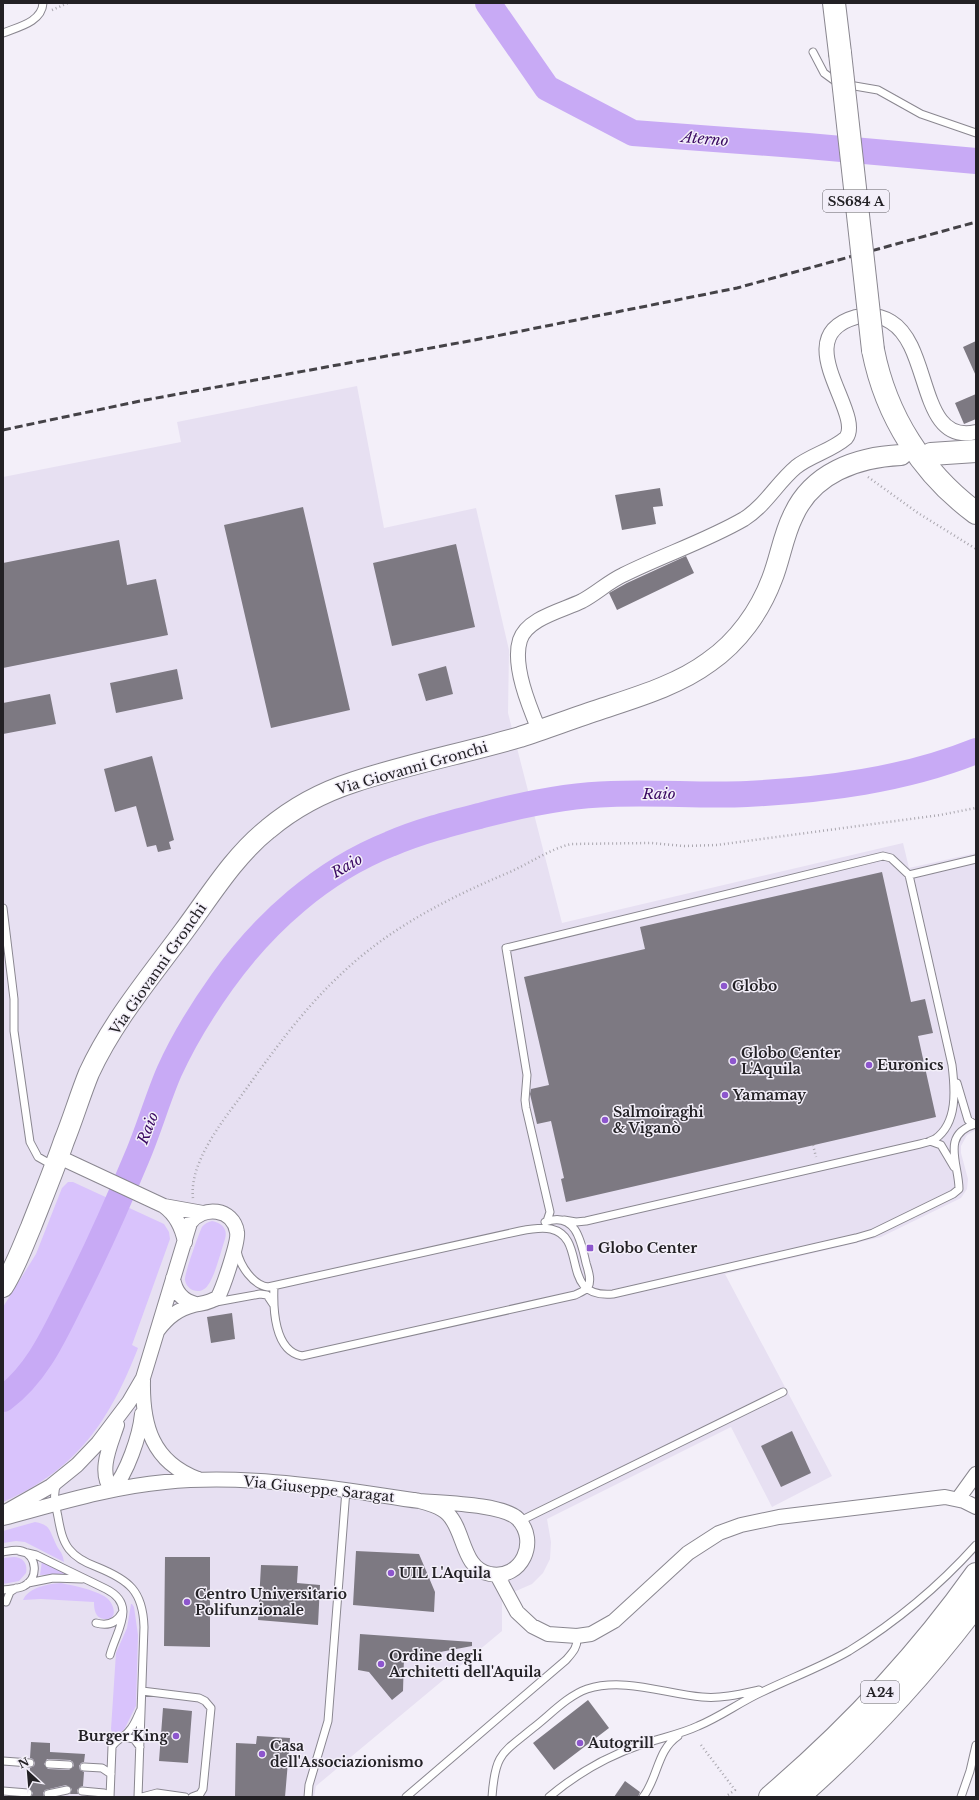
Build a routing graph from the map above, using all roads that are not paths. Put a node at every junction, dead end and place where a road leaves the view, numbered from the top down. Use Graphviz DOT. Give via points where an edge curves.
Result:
graph roads {
  1 [pos="43,3"];
  2 [pos="834,3"];
  3 [pos="3,33"];
  4 [pos="813,52"];
  5 [pos="976,133"];
  6 [pos="976,432"];
  7 [pos="976,451"];
  8 [pos="931,454"];
  9 [pos="901,455"];
  10 [pos="976,513"];
  11 [pos="539,730"];
  12 [pos="976,859"];
  13 [pos="909,875"];
  14 [pos="3,908"];
  15 [pos="952,1065"];
  16 [pos="975,1124"];
  17 [pos="930,1141"];
  18 [pos="57,1162"];
  19 [pos="957,1174"];
  20 [pos="164,1206"];
  21 [pos="199,1213"];
  22 [pos="564,1220"];
  23 [pos="547,1221"];
  24 [pos="520,1231"];
  25 [pos="238,1237"];
  26 [pos="185,1242"];
  27 [pos="173,1278"];
  28 [pos="274,1286"];
  29 [pos="3,1287"];
  30 [pos="586,1289"];
  31 [pos="257,1294"];
  32 [pos="596,1294"];
  33 [pos="575,1295"];
  34 [pos="202,1304"];
  35 [pos="273,1304"];
  36 [pos="158,1330"];
  37 [pos="143,1378"];
  38 [pos="782,1392"];
  39 [pos="129,1402"];
  40 [pos="143,1406"];
  41 [pos="976,1474"];
  42 [pos="59,1480"];
  43 [pos="199,1480"];
  44 [pos="112,1490"];
  45 [pos="346,1490"];
  46 [pos="958,1499"];
  47 [pos="415,1500"];
  48 [pos="55,1504"];
  49 [pos="976,1507"];
  50 [pos="3,1513"];
  51 [pos="3,1518"];
  52 [pos="520,1520"];
  53 [pos="976,1545"];
  54 [pos="19,1550"];
  55 [pos="3,1552"];
  56 [pos="976,1574"];
  57 [pos="497,1575"];
  58 [pos="90,1581"];
  59 [pos="28,1583"];
  60 [pos="18,1588"];
  61 [pos="3,1590"];
  62 [pos="6,1602"];
  63 [pos="976,1605"];
  64 [pos="123,1611"];
  65 [pos="96,1624"];
  66 [pos="577,1636"];
  67 [pos="110,1655"];
  68 [pos="775,1686"];
  69 [pos="142,1691"];
  70 [pos="142,1707"];
  71 [pos="689,1730"];
  72 [pos="123,1737"];
  73 [pos="976,1745"];
  74 [pos="141,1749"];
  75 [pos="3,1761"];
  76 [pos="30,1763"];
  77 [pos="49,1764"];
  78 [pos="69,1766"];
  79 [pos="84,1766"];
  80 [pos="111,1774"];
  81 [pos="67,1790"];
  82 [pos="3,1791"];
  83 [pos="82,1791"];
  84 [pos="28,1793"];
  85 [pos="48,1794"];
  86 [pos="110,1797"];
  87 [pos="138,1797"];
  88 [pos="142,1797"];
  89 [pos="185,1797"];
  90 [pos="192,1797"];
  91 [pos="308,1797"];
  92 [pos="406,1797"];
  93 [pos="492,1797"];
  94 [pos="549,1797"];
  95 [pos="643,1797"];
  96 [pos="770,1797"];
  97 [pos="798,1797"];
  98 [pos="960,1797"];
  1 -- 3 [label="lane" via="42,12 34,19"];
  2 -- 10 [label="highway, SS684 A, bridge" via="873,350 886,397 910,444 936,478"];
  4 -- 5 [label="lane" via="824,73 835,81 878,90 921,114"];
  6 -- 11 [label="street" via="956,432 941,421 931,403 910,342 894,323 882,316 866,315 840,325 831,335 827,354 832,378 849,422 846,438 797,466 776,486 759,508 744,519 623,574 581,601 528,627 520,639 519,658 526,694"];
  7 -- 8 [label="highway"];
  9 -- 11 [label="main road, Via Giovanni Gronchi" via="876,457 849,464 818,482 801,501 789,524 775,572 762,601 738,636 717,656 694,672 667,685"];
  11 -- 18 [label="main road, Via Giovanni Gronchi" via="353,782 298,808 268,828 220,882 115,1027 89,1074"];
  12 -- 13 [label="lane"];
  13 -- 15 [label="lane"];
  13 -- 23 [label="lane" via="891,858 884,856 506,948 527,1075 525,1103 550,1212"];
  14 -- 18 [label="lane" via="14,999 14,1031 30,1142 38,1157"];
  15 -- 16 [label="lane" via="968,1120"];
  15 -- 17 [label="lane" via="954,1083 951,1114 940,1133"];
  16 -- 19 [label="lane" via="963,1130 956,1138 954,1150"];
  17 -- 19 [label="lane" via="941,1145"];
  17 -- 22 [label="lane" via="586,1221"];
  18 -- 20 [label="street" via="85,1170"];
  18 -- 29 [label="main road, Via Giovanni Gronchi" via="14,1269"];
  19 -- 32 [label="lane" via="959,1189 953,1194 873,1233 613,1294"];
  20 -- 21 [label="street"];
  20 -- 26 [label="street" via="176,1219"];
  21 -- 25 [label="street" via="216,1211 226,1215 236,1227"];
  21 -- 26 [label="street, Via Giuseppe Saragat" via="190,1223"];
  22 -- 23 [label="lane"];
  22 -- 30 [label="lane" via="575,1229 582,1246 590,1280"];
  23 -- 24 [label="lane"];
  24 -- 28 [label="lane"];
  24 -- 30 [label="lane" via="551,1229 565,1237 579,1280"];
  25 -- 28 [label="lane" via="238,1257 246,1271 262,1285"];
  25 -- 34 [label="street, Via Giuseppe Saragat" via="221,1292 218,1297"];
  26 -- 27 [label="street, Via Giuseppe Saragat"];
  27 -- 34 [label="street" via="178,1293 185,1300"];
  27 -- 36 [label="street, Via Giuseppe Saragat"];
  28 -- 31 [label="lane"];
  28 -- 35 [label="lane"];
  30 -- 32 [label="lane"];
  30 -- 33 [label="lane"];
  31 -- 34 [label="lane"];
  31 -- 35 [label="lane" via="267,1295"];
  32 -- 33 [label="lane"];
  33 -- 35 [label="lane" via="302,1356 290,1352 283,1344"];
  34 -- 36 [label="street, Via Giuseppe Saragat" via="176,1312"];
  36 -- 37 [label="street, Via Giuseppe Saragat"];
  37 -- 39 [label="street, Via Giuseppe Saragat"];
  37 -- 40 [label="street, Via Giuseppe Saragat"];
  38 -- 52 [label="lane"];
  39 -- 42 [label="street, Via Giuseppe Saragat" via="88,1455"];
  39 -- 44 [label="street, Via Giuseppe Saragat" via="117,1425 106,1462 105,1479"];
  40 -- 43 [label="street, Via Giuseppe Saragat" via="148,1430 160,1453 180,1470"];
  40 -- 44 [label="street, Via Giuseppe Saragat" via="136,1441 122,1475"];
  41 -- 46 [label="street"];
  42 -- 48 [label="lane" via="55,1491"];
  42 -- 50 [label="street, Via Giuseppe Saragat"];
  43 -- 44 [label="street, Via Giuseppe Saragat"];
  43 -- 45 [label="street, Via Giuseppe Saragat" via="264,1481"];
  44 -- 48 [label="street, Via Giuseppe Saragat"];
  45 -- 47 [label="street, Via Giuseppe Saragat"];
  45 -- 91 [label="lane" via="328,1721 309,1785"];
  46 -- 49 [label="street"];
  46 -- 66 [label="street" via="924,1499 779,1517 741,1525 719,1533 688,1553 614,1621 596,1632"];
  47 -- 52 [label="street, Via Giuseppe Saragat" via="500,1509"];
  47 -- 57 [label="street, Via Giuseppe Saragat" via="448,1514 472,1562 482,1572"];
  48 -- 51 [label="street, Via Giuseppe Saragat"];
  48 -- 69 [label="lane" via="62,1535 69,1549 81,1560 122,1578 133,1588 140,1600 144,1627"];
  52 -- 57 [label="street" via="528,1540 525,1559 510,1571"];
  53 -- 68 [label="lane" via="944,1578 884,1627 834,1659"];
  54 -- 55 [label="lane"];
  54 -- 58 [label="lane" via="36,1555"];
  54 -- 59 [label="lane" via="29,1556 34,1564 33,1576"];
  56 -- 96 [label="highway, A24" via="935,1627 867,1706"];
  57 -- 66 [label="street" via="518,1612 532,1626 548,1634"];
  58 -- 59 [label="lane" via="58,1578"];
  58 -- 64 [label="lane" via="117,1596"];
  59 -- 60 [label="lane"];
  60 -- 61 [label="lane"];
  60 -- 62 [label="lane" via="10,1592"];
  63 -- 97 [label="highway, A24" via="925,1670 890,1709"];
  64 -- 65 [label="lane" via="113,1622 106,1625"];
  64 -- 67 [label="lane" via="121,1625"];
  66 -- 92 [label="lane" via="575,1650 566,1660"];
  68 -- 71 [label="lane"];
  68 -- 93 [label="lane" via="743,1694 708,1698 623,1686 587,1689 569,1699 504,1752 495,1767"];
  69 -- 70 [label="lane"];
  69 -- 90 [label="lane" via="199,1698 211,1708 203,1789 200,1794"];
  70 -- 72 [label="lane" via="133,1725"];
  70 -- 74 [label="lane"];
  71 -- 94 [label="lane" via="641,1745 605,1760"];
  71 -- 95 [label="lane" via="666,1746"];
  72 -- 74 [label="lane" via="134,1739"];
  72 -- 80 [label="lane" via="112,1747"];
  73 -- 98 [label="lane"];
  74 -- 87 [label="lane"];
  75 -- 76 [label="lane"];
  77 -- 78 [label="lane"];
  79 -- 80 [label="lane" via="102,1768"];
  80 -- 86 [label="lane"];
  81 -- 85 [label="lane"];
  82 -- 84 [label="lane"];
  83 -- 86 [label="lane" via="104,1793"];
  88 -- 89 [label="lane" via="157,1793"];
}
